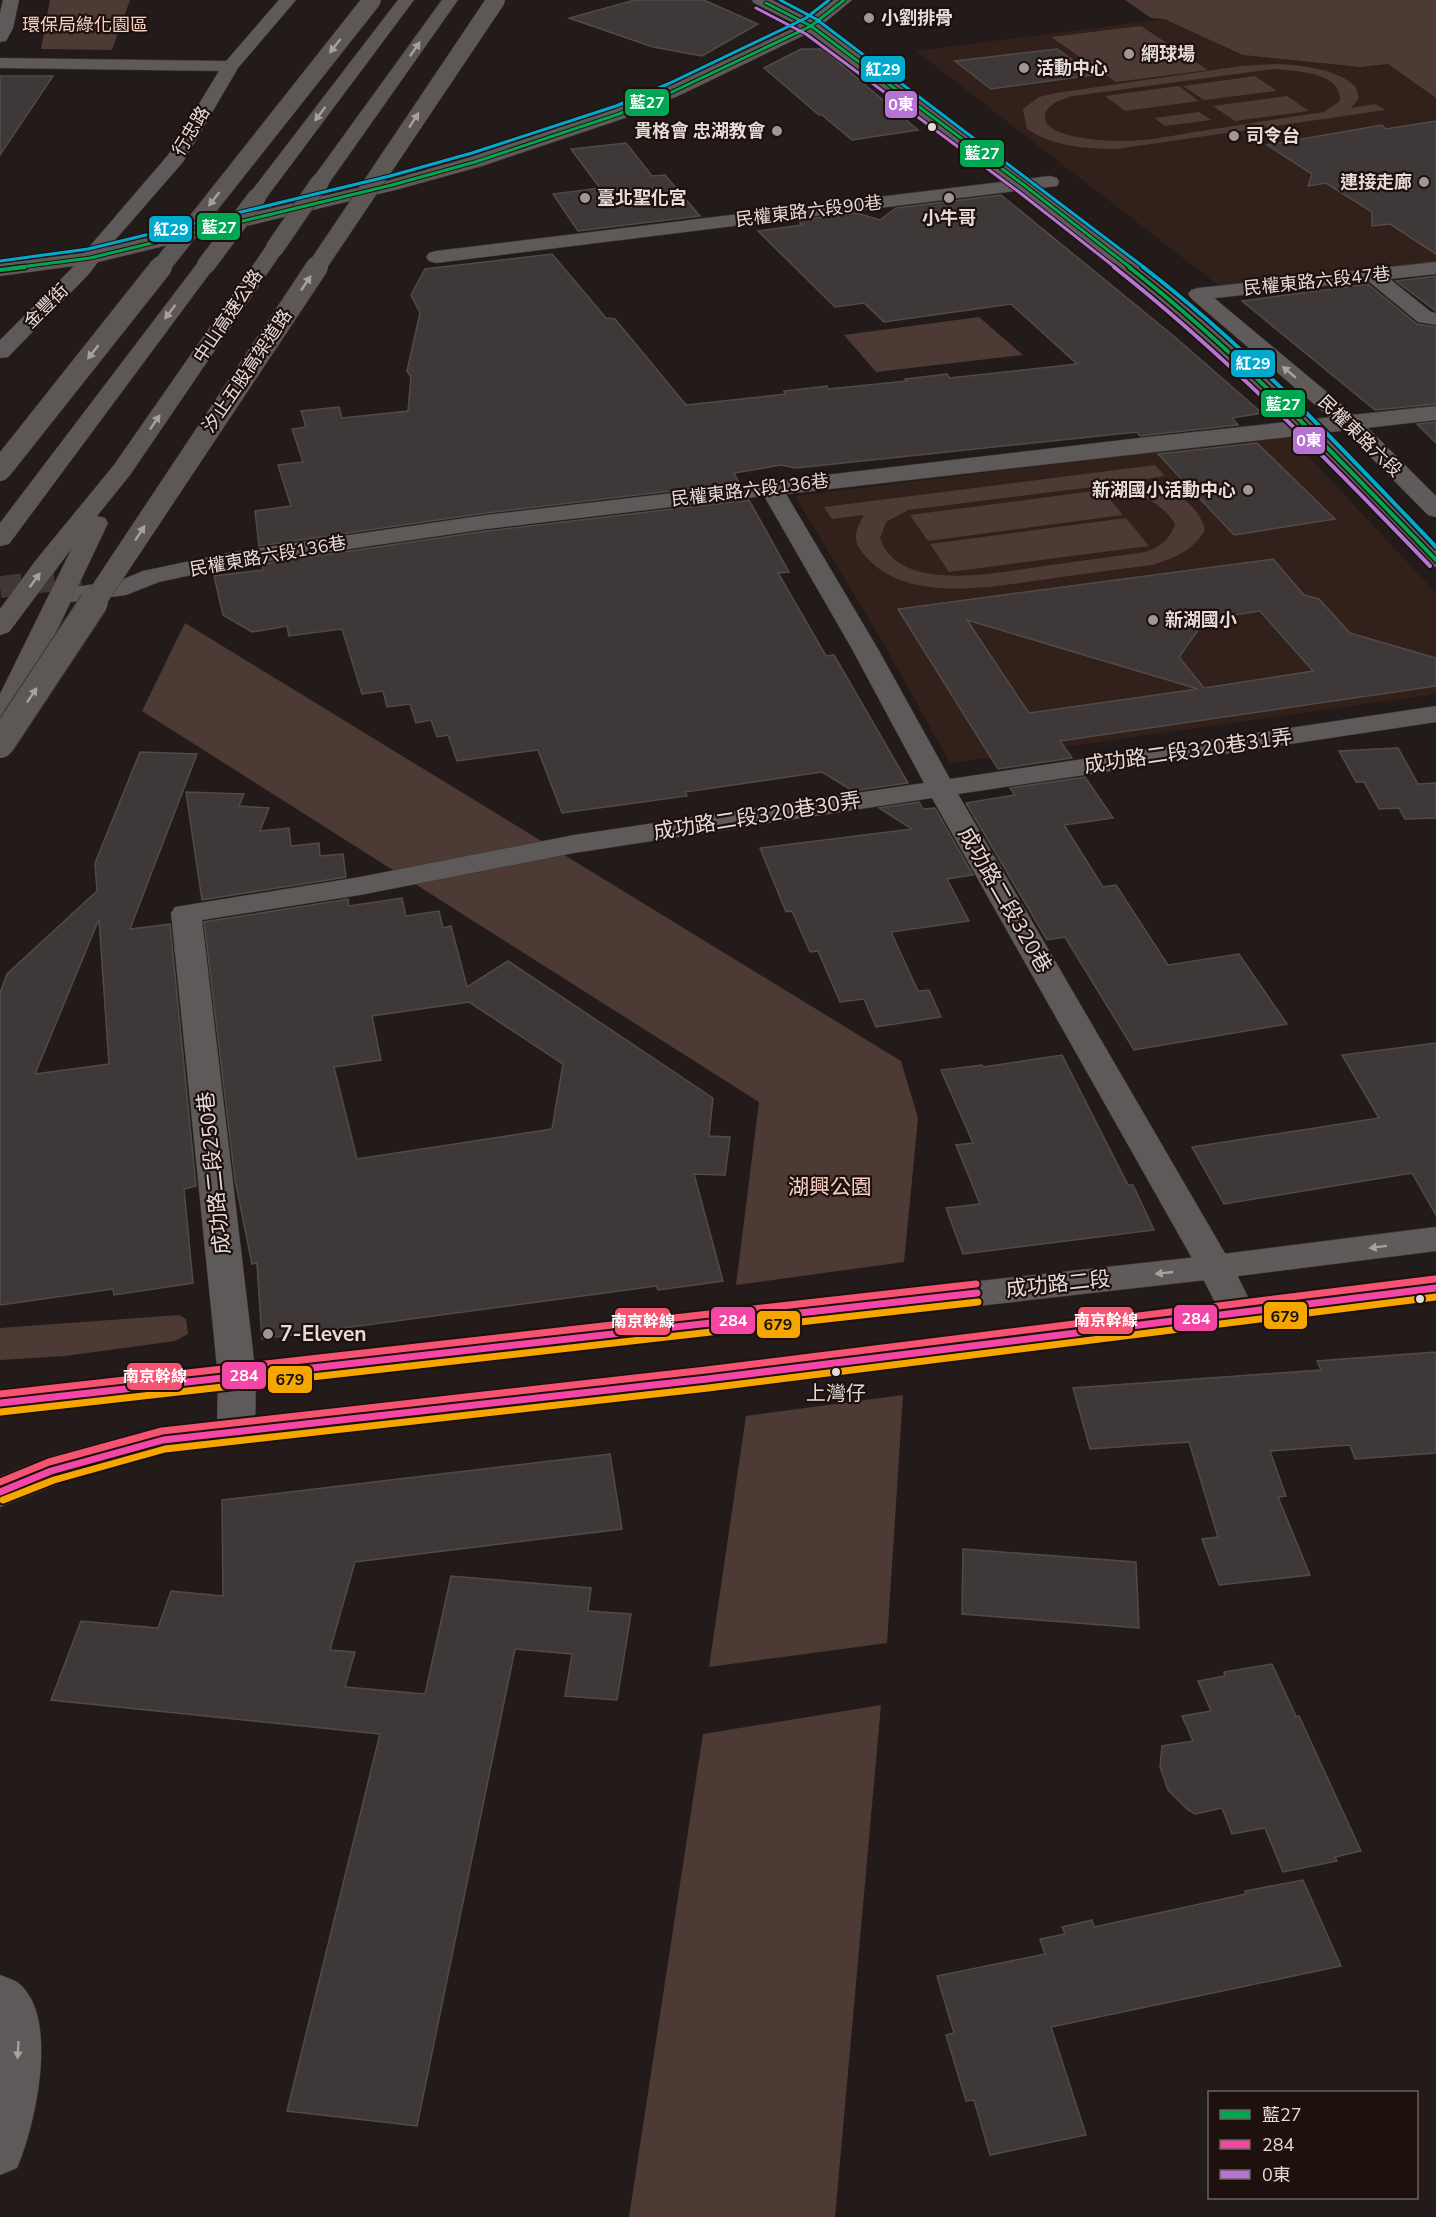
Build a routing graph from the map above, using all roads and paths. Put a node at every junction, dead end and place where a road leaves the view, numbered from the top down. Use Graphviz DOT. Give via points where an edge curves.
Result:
graph roads {
  1 [pos="11,0"];
  2 [pos="288,0"];
  3 [pos="372,0"];
  4 [pos="406,0"];
  5 [pos="450,0"];
  6 [pos="496,0"];
  7 [pos="760,0"];
  8 [pos="791,0"];
  9 [pos="843,0"];
  10 [pos="818,21"];
  11 [pos="0,37"];
  12 [pos="0,63"];
  13 [pos="231,66"];
  14 [pos="1050,182"];
  15 [pos="1024,185"];
  16 [pos="96,250"];
  17 [pos="0,256"];
  18 [pos="436,257"];
  19 [pos="1436,268"];
  20 [pos="0,270"];
  21 [pos="1372,275"];
  22 [pos="1198,294"];
  23 [pos="1436,319"];
  24 [pos="0,352"];
  25 [pos="1436,413"];
  26 [pos="1350,423"];
  27 [pos="1307,426"];
  28 [pos="0,470"];
  29 [pos="122,471"];
  30 [pos="39,486"];
  31 [pos="771,488"];
  32 [pos="1436,510"];
  33 [pos="0,517"];
  34 [pos="0,539"];
  35 [pos="1436,560"];
  36 [pos="76,586"];
  37 [pos="0,627"];
  38 [pos="1436,714"];
  39 [pos="0,721"];
  40 [pos="0,744"];
  41 [pos="940,787"];
  42 [pos="186,913"];
  43 [pos="1436,1239"];
  44 [pos="1215,1268"];
  45 [pos="1436,1288"];
  46 [pos="1238,1313"];
  47 [pos="237,1377"];
  48 [pos="0,1403"];
  49 [pos="236,1432"];
  50 [pos="0,1492"];
  51 [pos="0,1997"];
  52 [pos="0,2151"];
  1 -- 11 [label="street"];
  2 -- 13 [label="street, 行忠路"];
  3 -- 28 [label="highway, one-way, bridge"];
  4 -- 30 [label="highway, one-way, bridge"];
  29 -- 5 [label="highway, 中山高速公路, one-way, bridge"];
  40 -- 6 [label="highway, 汐止五股高架道路, one-way, bridge"];
  7 -- 10 [label="main road, 民權東路六段"];
  8 -- 10 [label="main road, 民權東路六段"];
  9 -- 10 [label="street"];
  10 -- 14 [label="main road, 民權東路六段"];
  10 -- 15 [label="main road, 民權東路六段"];
  10 -- 16 [label="street" via="619,114 475,162 133,248"];
  12 -- 13 [label="street"];
  13 -- 16 [label="street, 行忠路" via="176,158"];
  14 -- 15 [label="street, 民權東路六段90巷"];
  14 -- 22 [label="main road, 民權東路六段"];
  15 -- 18 [label="street, 民權東路六段90巷"];
  15 -- 27 [label="main road, 民權東路六段" via="1170,299"];
  16 -- 17 [label="street"];
  16 -- 20 [label="street"];
  16 -- 24 [label="street, 金豐街" via="79,274"];
  19 -- 21 [label="street, 民權東路六段47巷"];
  21 -- 22 [label="street, 民權東路六段47巷"];
  21 -- 23 [label="street" via="1425,318"];
  26 -- 22 [label="main road, 民權東路六段, one-way"];
  25 -- 26 [label="street, 民權東路六段136巷"];
  26 -- 27 [label="street, 民權東路六段136巷"];
  26 -- 32 [label="main road, 民權東路六段"];
  27 -- 31 [label="street, 民權東路六段136巷"];
  27 -- 35 [label="main road, 民權東路六段"];
  37 -- 29 [label="highway, 中山高速公路, one-way"];
  29 -- 39 [label="highway"];
  30 -- 33 [label="highway"];
  30 -- 34 [label="highway"];
  31 -- 36 [label="street, 民權東路六段136巷" via="486,522 232,559 152,576 126,587"];
  31 -- 41 [label="street, 成功路二段320巷"];
  38 -- 41 [label="street, 成功路二段320巷31弄"];
  41 -- 42 [label="street, 成功路二段320巷30弄" via="574,844 395,880"];
  41 -- 44 [label="street, 成功路二段320巷"];
  42 -- 47 [label="street, 成功路二段250巷"];
  43 -- 44 [label="main road, 成功路二段, one-way"];
  44 -- 46 [label="street, 成功路二段320巷"];
  44 -- 47 [label="main road, 成功路二段, one-way"];
  45 -- 46 [label="main road"];
  46 -- 49 [label="main road"];
  47 -- 48 [label="main road, 成功路二段"];
  47 -- 49 [label="street, 成功路二段250巷"];
  49 -- 50 [label="main road" via="163,1440 51,1471"];
  51 -- 52 [label="street, one-way" via="12,2012 19,2043"];
}
